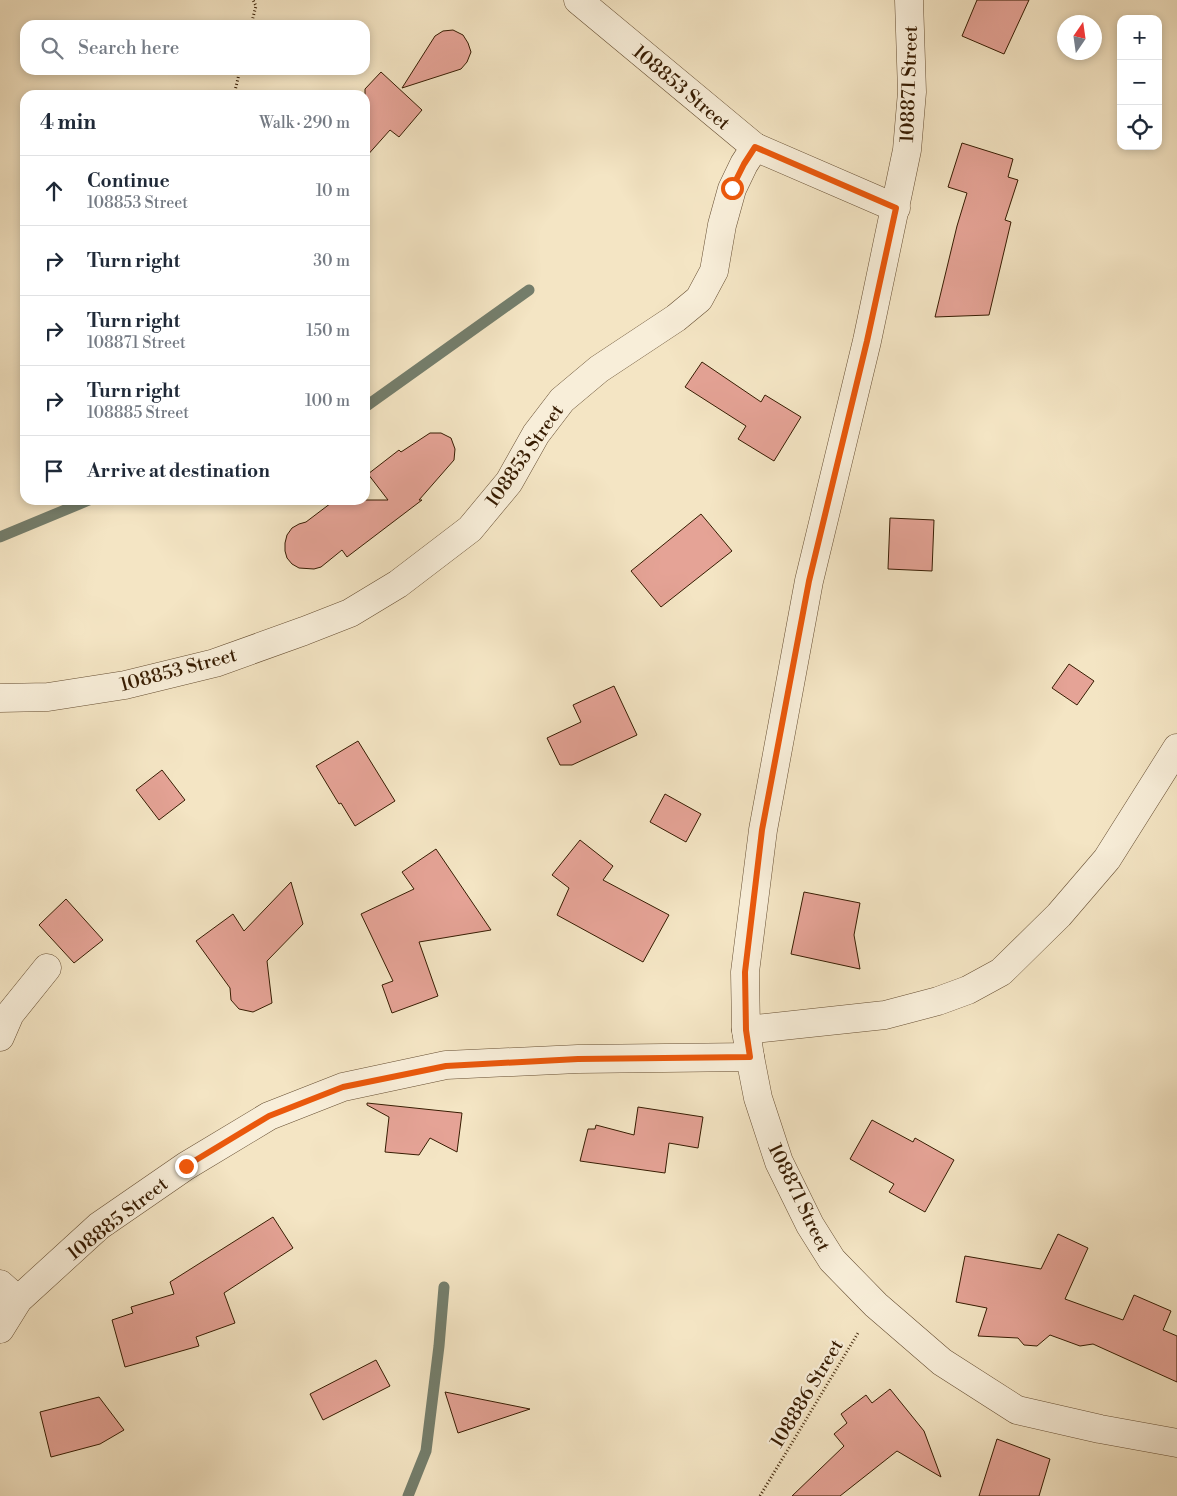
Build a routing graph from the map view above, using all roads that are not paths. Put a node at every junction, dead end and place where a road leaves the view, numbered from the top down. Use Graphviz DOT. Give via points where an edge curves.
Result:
graph roads {
  1 [pos="578,0"];
  2 [pos="909,0"];
  3 [pos="755,147"];
  4 [pos="896,208"];
  5 [pos="0,698"];
  6 [pos="1177,748"];
  7 [pos="46,968"];
  8 [pos="746,1030"];
  9 [pos="0,1037"];
  10 [pos="750,1057"];
  11 [pos="9,1292"];
  12 [pos="0,1329"];
  13 [pos="1177,1443"];
  1 -- 3 [label="street, 108853 Street"];
  2 -- 4 [label="street, 108871 Street" via="912,92 907,150"];
  3 -- 4 [label="street"];
  3 -- 5 [label="street, 108853 Street" via="732,188 714,271 699,299 562,400 536,434 509,482 470,529 398,584 350,613 215,662 96,690 48,698"];
  4 -- 8 [label="street, 108871 Street" via="809,581 762,830 745,972"];
  6 -- 8 [label="street" via="1107,859 1059,915 1001,972 938,1002 886,1015"];
  7 -- 9 [label="street" via="10,1014"];
  8 -- 10 [label="street, 108871 Street"];
  10 -- 11 [label="street, 108885 Street" via="578,1059 446,1066 343,1087 269,1116 186,1166"];
  10 -- 13 [label="street, 108871 Street" via="758,1098 779,1162 810,1225 832,1260 876,1305 942,1362 1017,1410"];
  11 -- 12 [label="street, 108885 Street"];
}
